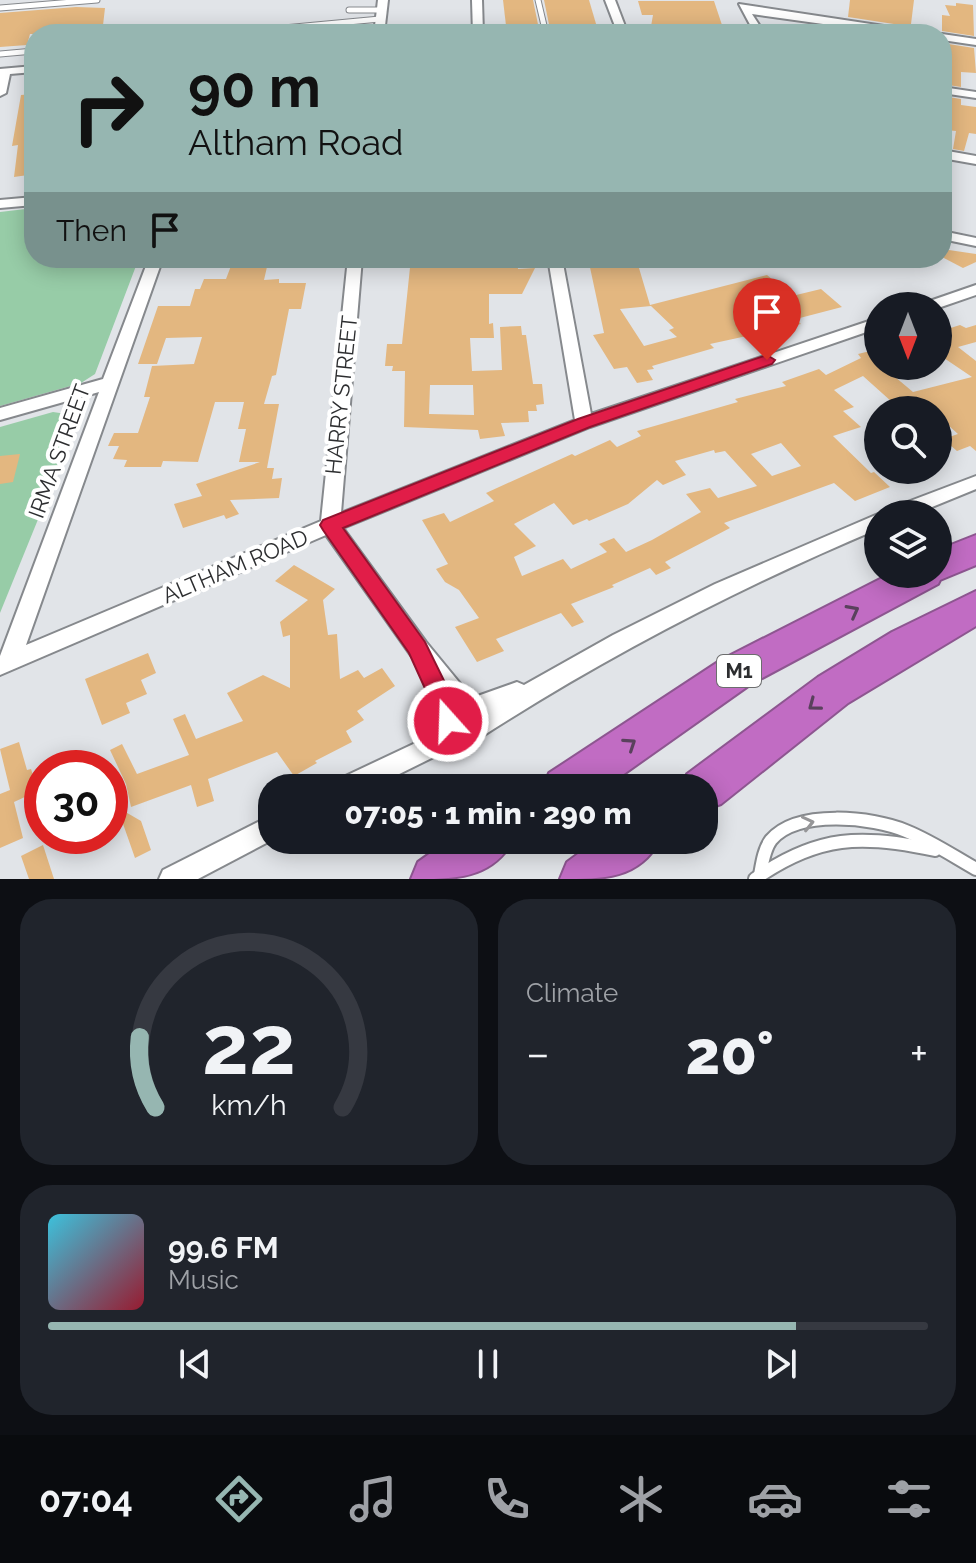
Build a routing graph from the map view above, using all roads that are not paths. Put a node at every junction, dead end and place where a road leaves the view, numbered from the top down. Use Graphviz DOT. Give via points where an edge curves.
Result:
graph roads {
  1 [pos="97,0"];
  2 [pos="477,0"];
  3 [pos="538,0"];
  4 [pos="610,0"];
  5 [pos="738,0"];
  6 [pos="355,1"];
  7 [pos="0,8"];
  8 [pos="349,10"];
  9 [pos="381,10"];
  10 [pos="745,10"];
  11 [pos="341,23"];
  12 [pos="330,24"];
  13 [pos="478,24"];
  14 [pos="544,24"];
  15 [pos="619,24"];
  16 [pos="754,24"];
  17 [pos="845,24"];
  18 [pos="952,38"];
  19 [pos="976,42"];
  20 [pos="24,52"];
  21 [pos="0,54"];
  22 [pos="24,70"];
  23 [pos="3,72"];
  24 [pos="952,91"];
  25 [pos="0,93"];
  26 [pos="976,95"];
  27 [pos="952,156"];
  28 [pos="976,160"];
  29 [pos="24,202"];
  30 [pos="0,204"];
  31 [pos="952,237"];
  32 [pos="976,242"];
  33 [pos="152,268"];
  34 [pos="354,268"];
  35 [pos="557,268"];
  36 [pos="976,290"];
  37 [pos="952,298"];
  38 [pos="864,328"];
  39 [pos="110,383"];
  40 [pos="0,414"];
  41 [pos="584,423"];
  42 [pos="976,482"];
  43 [pos="931,500"];
  44 [pos="330,525"];
  45 [pos="864,527"];
  46 [pos="976,549"];
  47 [pos="952,560"];
  48 [pos="897,588"];
  49 [pos="976,607"];
  50 [pos="4,664"];
  51 [pos="462,719"];
  52 [pos="373,774"];
  53 [pos="587,774"];
  54 [pos="718,778"];
  55 [pos="258,834"];
  56 [pos="946,853"];
  57 [pos="470,854"];
  58 [pos="618,854"];
  59 [pos="976,869"];
  60 [pos="758,877"];
  61 [pos="172,879"];
  62 [pos="436,879"];
  63 [pos="585,879"];
  1 -- 7 [label="lane"];
  2 -- 13 [label="street"];
  3 -- 14 [label="lane"];
  4 -- 15 [label="street"];
  5 -- 10 [label="street"];
  6 -- 8 [label="lane"];
  8 -- 9 [label="lane"];
  8 -- 11 [label="lane"];
  9 -- 11 [label="lane"];
  10 -- 16 [label="street"];
  10 -- 17 [label="street"];
  11 -- 12 [label="lane"];
  18 -- 19 [label="street"];
  20 -- 21 [label="lane"];
  22 -- 23 [label="street"];
  23 -- 25 [label="street"];
  24 -- 26 [label="street"];
  27 -- 28 [label="street"];
  29 -- 30 [label="street"];
  31 -- 32 [label="street"];
  33 -- 39 [label="street, IRMA STREET"];
  34 -- 44 [label="street, HARRY STREET"];
  35 -- 41 [label="street"];
  36 -- 37 [label="street"];
  38 -- 41 [label="street, ALTHAM ROAD"];
  39 -- 40 [label="street"];
  39 -- 50 [label="street, IRMA STREET"];
  41 -- 44 [label="street, ALTHAM ROAD"];
  42 -- 43 [label="street"];
  44 -- 50 [label="street, ALTHAM ROAD"];
  44 -- 51 [label="street"];
  45 -- 51 [label="street" via="776,563"];
  46 -- 47 [label="highway"];
  53 -- 48 [label="highway, M1, one-way" via="736,672"];
  49 -- 54 [label="highway, one-way" via="833,690"];
  51 -- 52 [label="street"];
  55 -- 61 [label="street"];
  56 -- 59 [label="lane"];
  56 -- 60 [label="lane" via="882,839 824,841"];
  60 -- 56 [label="lane, one-way" via="774,837 821,820 887,824"];
  57 -- 62 [label="highway"];
  58 -- 63 [label="highway"];
}
